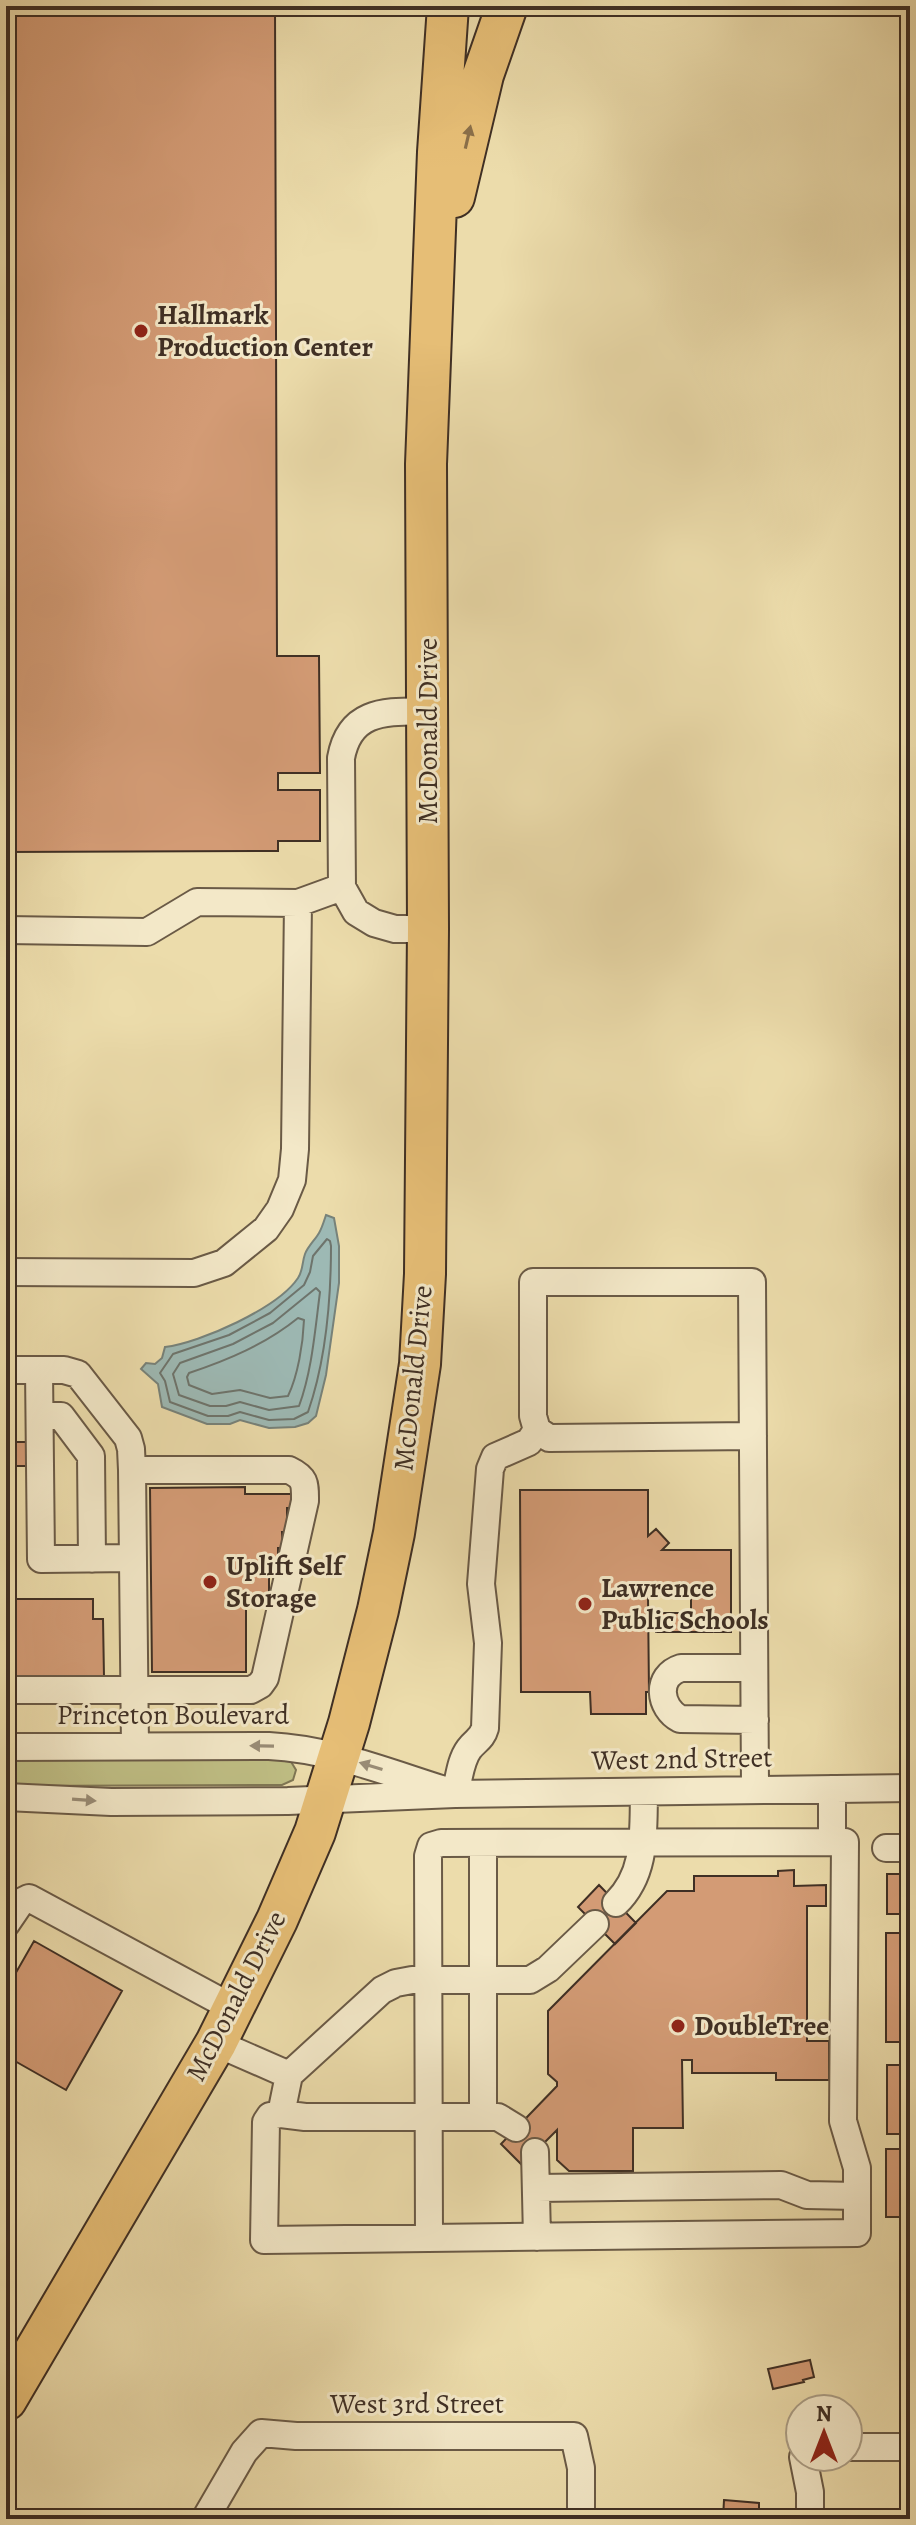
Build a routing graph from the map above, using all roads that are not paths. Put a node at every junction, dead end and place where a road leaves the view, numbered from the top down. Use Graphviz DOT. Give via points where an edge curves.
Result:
graph roads {
  1 [pos="448,6"];
  2 [pos="507,6"];
  3 [pos="435,266"];
  4 [pos="429,711"];
  5 [pos="342,887"];
  6 [pos="298,903"];
  7 [pos="428,929"];
  8 [pos="6,930"];
  9 [pos="6,1272"];
  10 [pos="6,1370"];
  11 [pos="39,1370"];
  12 [pos="40,1416"];
  13 [pos="537,1430"];
  14 [pos="753,1436"];
  15 [pos="132,1470"];
  16 [pos="133,1558"];
  17 [pos="92,1559"];
  18 [pos="754,1668"];
  19 [pos="6,1690"];
  20 [pos="135,1690"];
  21 [pos="755,1720"];
  22 [pos="135,1746"];
  23 [pos="6,1747"];
  24 [pos="339,1757"];
  25 [pos="910,1788"];
  26 [pos="755,1789"];
  27 [pos="832,1789"];
  28 [pos="644,1792"];
  29 [pos="455,1794"];
  30 [pos="6,1797"];
  31 [pos="325,1800"];
  32 [pos="832,1842"];
  33 [pos="483,1843"];
  34 [pos="643,1843"];
  35 [pos="616,1903"];
  36 [pos="6,1924"];
  37 [pos="595,1924"];
  38 [pos="429,1980"];
  39 [pos="483,1980"];
  40 [pos="224,2026"];
  41 [pos="289,2075"];
  42 [pos="281,2114"];
  43 [pos="429,2117"];
  44 [pos="483,2117"];
  45 [pos="516,2128"];
  46 [pos="535,2152"];
  47 [pos="537,2188"];
  48 [pos="857,2196"];
  49 [pos="537,2237"];
  50 [pos="429,2238"];
  51 [pos="6,2400"];
  52 [pos="864,2447"];
  53 [pos="910,2447"];
  54 [pos="806,2473"];
  55 [pos="205,2519"];
  56 [pos="581,2519"];
  57 [pos="810,2519"];
  1 -- 3 [label="highway"];
  3 -- 2 [label="highway, one-way" via="483,75"];
  3 -- 4 [label="highway, McDonald Drive" via="426,464"];
  4 -- 5 [label="street" via="369,717 344,740"];
  4 -- 7 [label="highway, McDonald Drive"];
  5 -- 6 [label="street"];
  5 -- 7 [label="street" via="356,912 374,923"];
  6 -- 8 [label="street" via="197,902 147,932"];
  6 -- 9 [label="street" via="292,1180 266,1229 224,1263 194,1273"];
  7 -- 24 [label="highway, McDonald Drive" via="420,1364 394,1533"];
  10 -- 11 [label="street"];
  11 -- 12 [label="street"];
  11 -- 15 [label="street" via="72,1372 83,1379 128,1438"];
  12 -- 17 [label="street" via="61,1416 91,1456"];
  12 -- 17 [label="street" via="41,1559"];
  13 -- 14 [label="street" via="549,1438"];
  13 -- 14 [label="street" via="533,1282 752,1282"];
  13 -- 29 [label="street" via="529,1442 495,1457 490,1469 481,1584 488,1643 485,1728 462,1764"];
  14 -- 18 [label="street"];
  15 -- 16 [label="street"];
  15 -- 20 [label="street" via="289,1470 304,1481 305,1491 260,1685 251,1690"];
  16 -- 17 [label="street"];
  16 -- 20 [label="street"];
  18 -- 21 [label="street"];
  18 -- 21 [label="street" via="670,1671 664,1680 664,1703 669,1714 680,1719"];
  19 -- 20 [label="street"];
  20 -- 22 [label="street"];
  21 -- 26 [label="street"];
  22 -- 23 [label="street, Princeton Boulevard"];
  24 -- 22 [label="street, Princeton Boulevard, one-way" via="293,1747"];
  29 -- 24 [label="street, West 2nd Street, one-way"];
  24 -- 31 [label="highway, McDonald Drive"];
  25 -- 27 [label="street, West 2nd Street"];
  26 -- 27 [label="street, West 2nd Street"];
  26 -- 28 [label="street, West 2nd Street"];
  27 -- 32 [label="street"];
  28 -- 29 [label="street, West 2nd Street"];
  28 -- 34 [label="street"];
  29 -- 31 [label="street, West 2nd Street"];
  30 -- 31 [label="street, one-way" via="111,1802"];
  31 -- 40 [label="highway, McDonald Drive" via="277,1920"];
  32 -- 34 [label="street"];
  32 -- 48 [label="street" via="845,1842 843,2121 857,2168"];
  33 -- 34 [label="street"];
  33 -- 38 [label="street" via="431,1846"];
  33 -- 39 [label="street"];
  34 -- 35 [label="street" via="637,1873"];
  36 -- 40 [label="street" via="29,1898"];
  37 -- 39 [label="street" via="530,1980"];
  38 -- 39 [label="street"];
  38 -- 41 [label="street" via="382,1990"];
  38 -- 43 [label="street"];
  39 -- 44 [label="street"];
  40 -- 41 [label="street"];
  40 -- 51 [label="highway, McDonald Drive"];
  41 -- 42 [label="street"];
  42 -- 43 [label="street"];
  42 -- 50 [label="street" via="266,2122 264,2240"];
  43 -- 44 [label="street"];
  43 -- 50 [label="street"];
  44 -- 45 [label="street" via="498,2117"];
  46 -- 47 [label="street"];
  47 -- 48 [label="street" via="781,2185 807,2195"];
  47 -- 49 [label="street"];
  48 -- 49 [label="street" via="857,2233"];
  49 -- 50 [label="street"];
  52 -- 53 [label="street"];
  54 -- 57 [label="street"];
  55 -- 56 [label="street, West 3rd Street" via="261,2433 574,2436 581,2468"];
}
